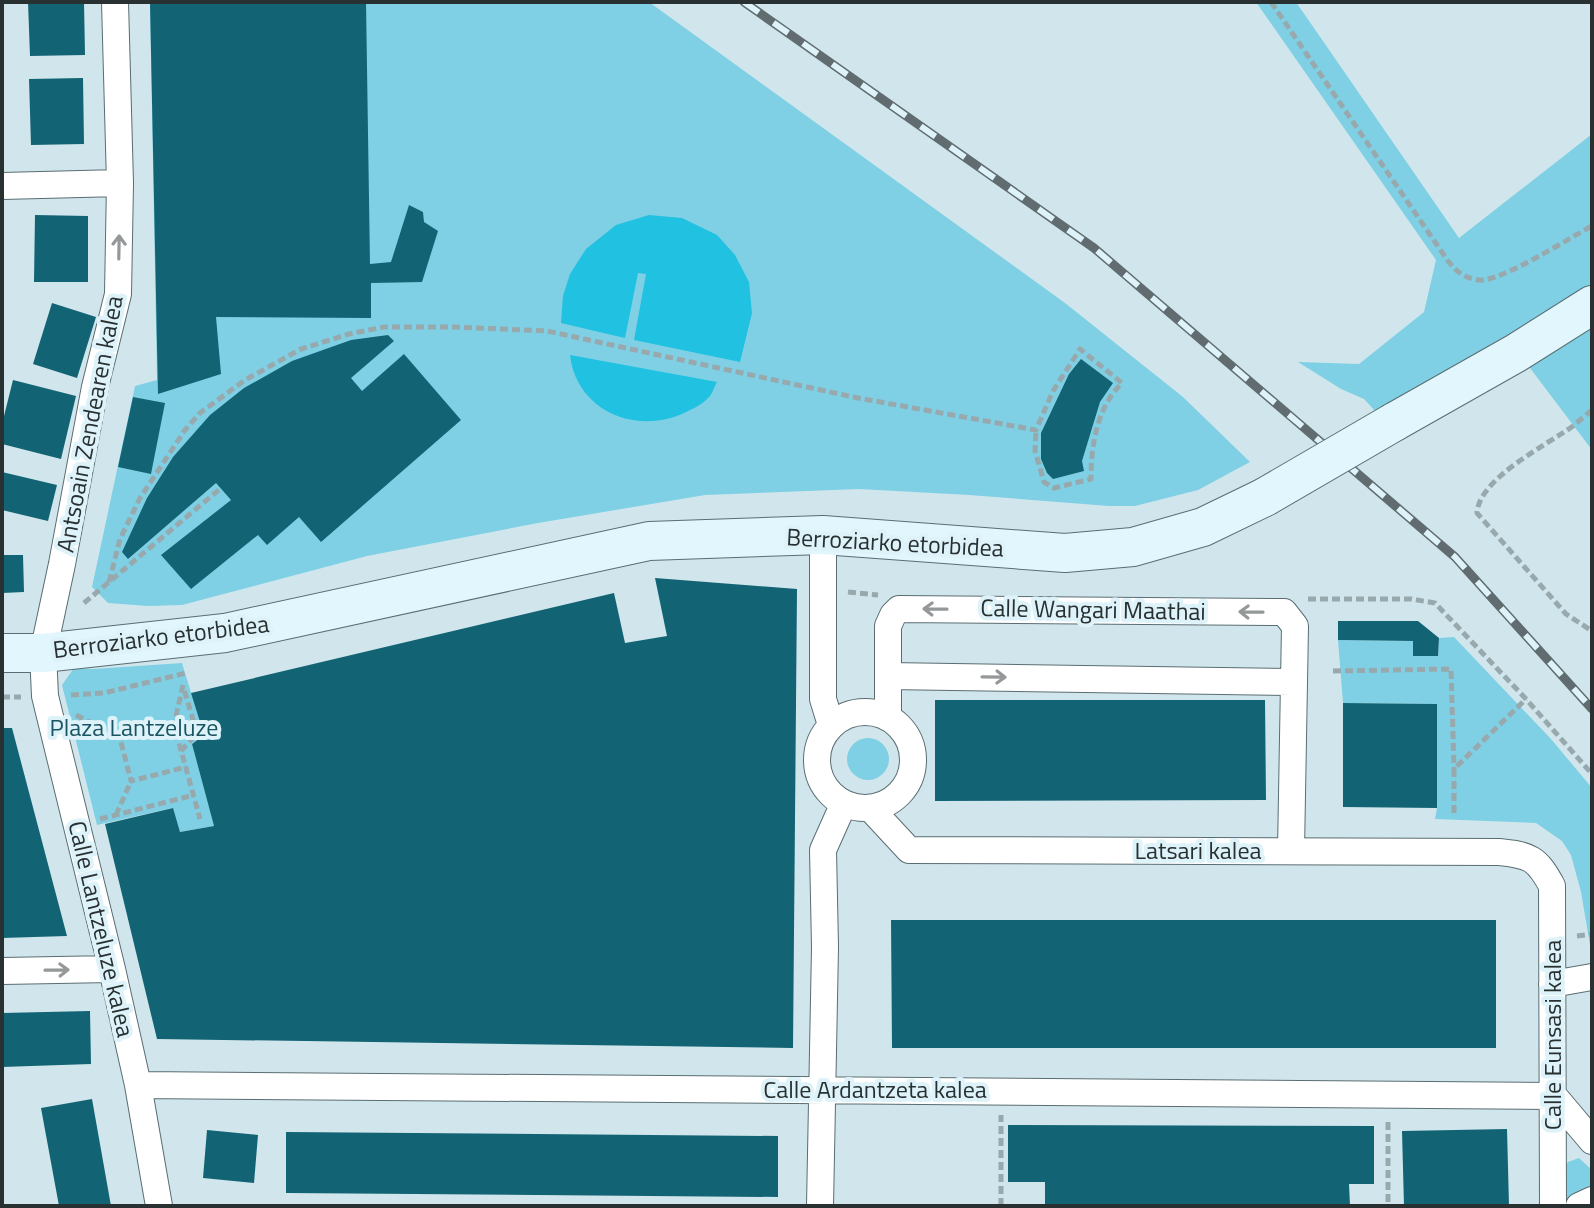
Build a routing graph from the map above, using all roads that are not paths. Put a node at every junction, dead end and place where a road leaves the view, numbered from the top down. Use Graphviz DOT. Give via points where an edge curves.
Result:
graph roads {
  1 [pos="115,2"];
  2 [pos="120,183"];
  3 [pos="2,186"];
  4 [pos="1592,305"];
  5 [pos="823,535"];
  6 [pos="2,653"];
  7 [pos="43,653"];
  8 [pos="888,676"];
  9 [pos="1293,682"];
  10 [pos="888,718"];
  11 [pos="831,725"];
  12 [pos="844,803"];
  13 [pos="870,808"];
  14 [pos="1291,851"];
  15 [pos="1541,867"];
  16 [pos="112,969"];
  17 [pos="2,971"];
  18 [pos="1592,977"];
  19 [pos="1552,984"];
  20 [pos="138,1085"];
  21 [pos="823,1090"];
  22 [pos="1554,1096"];
  23 [pos="1592,1141"];
  24 [pos="1592,1200"];
  25 [pos="159,1206"];
  26 [pos="820,1206"];
  27 [pos="1553,1206"];
  28 [pos="1579,1206"];
  1 -- 2 [label="street, Antsoain Zendearen kalea"];
  2 -- 3 [label="street"];
  7 -- 2 [label="street, Antsoain Zendearen kalea, one-way" via="118,294"];
  4 -- 5 [label="street, Berroziarko etorbidea, bridge" via="1265,497 1203,527 1133,547 1065,553"];
  5 -- 7 [label="street, Berroziarko etorbidea" via="649,541 225,633"];
  5 -- 11 [label="street" via="823,699"];
  6 -- 7 [label="street, Berroziarko etorbidea"];
  7 -- 16 [label="street, Calle Lantzeluze kalea" via="45,696"];
  8 -- 9 [label="street, one-way"];
  9 -- 8 [label="street, Calle Wangari Maathai, one-way" via="1295,626 1284,612 899,609 888,626"];
  8 -- 10 [label="street, Calle Wangari Maathai"];
  9 -- 14 [label="street, Calle Wangari Maathai"];
  10 -- 11 [label="street" via="858,713"];
  10 -- 13 [label="street" via="908,740 912,769 897,796"];
  11 -- 12 [label="street" via="817,752 817,768 831,795"];
  12 -- 13 [label="street"];
  12 -- 21 [label="street" via="823,850"];
  13 -- 14 [label="street, Latsari kalea" via="909,850"];
  14 -- 15 [label="street, Latsari kalea" via="1499,852 1522,854"];
  15 -- 19 [label="street, Calle Eunsasi kalea" via="1552,886"];
  17 -- 16 [label="street, one-way"];
  16 -- 20 [label="street, Calle Lantzeluze kalea"];
  18 -- 19 [label="street"];
  19 -- 22 [label="street, Calle Eunsasi kalea"];
  20 -- 21 [label="street, Calle Ardantzeta kalea"];
  20 -- 25 [label="street, Calle Lantzeluze kalea"];
  21 -- 22 [label="street, Calle Ardantzeta kalea"];
  21 -- 26 [label="street"];
  22 -- 23 [label="street"];
  22 -- 27 [label="street, Calle Eunsasi kalea"];
  24 -- 28 [label="street"];
}
